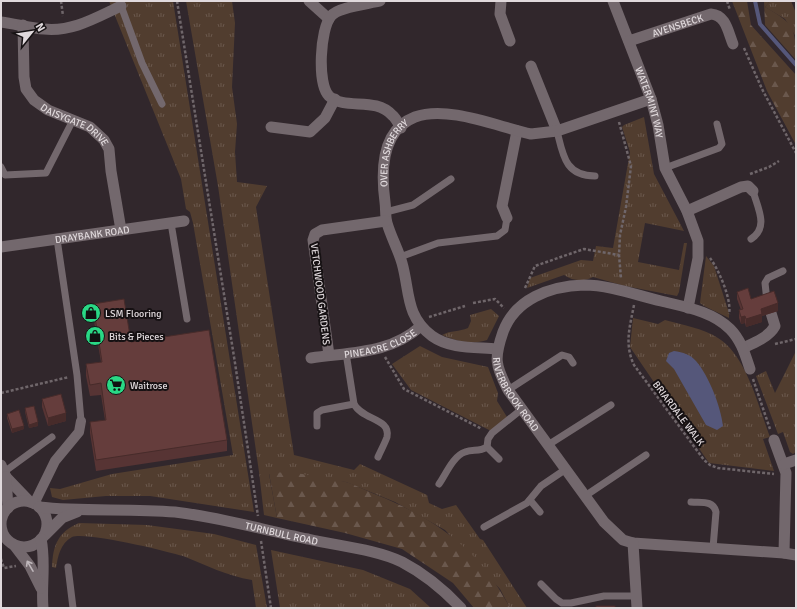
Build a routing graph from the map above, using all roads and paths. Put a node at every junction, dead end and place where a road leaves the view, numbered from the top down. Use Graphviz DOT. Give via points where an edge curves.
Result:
graph roads {
  1 [pos="177,1"];
  2 [pos="309,1"];
  3 [pos="380,1"];
  4 [pos="501,1"];
  5 [pos="613,1"];
  6 [pos="727,1"];
  7 [pos="120,3"];
  8 [pos="732,16"];
  9 [pos="329,20"];
  10 [pos="1,22"];
  11 [pos="23,25"];
  12 [pos="510,41"];
  13 [pos="629,41"];
  14 [pos="738,44"];
  15 [pos="531,66"];
  16 [pos="335,99"];
  17 [pos="651,99"];
  18 [pos="162,104"];
  19 [pos="616,112"];
  20 [pos="73,120"];
  21 [pos="717,124"];
  22 [pos="271,127"];
  23 [pos="401,128"];
  24 [pos="518,131"];
  25 [pos="557,131"];
  26 [pos="796,153"];
  27 [pos="1,167"];
  28 [pos="665,168"];
  29 [pos="595,176"];
  30 [pos="451,179"];
  31 [pos="753,191"];
  32 [pos="685,207"];
  33 [pos="386,216"];
  34 [pos="507,218"];
  35 [pos="184,221"];
  36 [pos="171,223"];
  37 [pos="121,230"];
  38 [pos="57,239"];
  39 [pos="751,239"];
  40 [pos="698,241"];
  41 [pos="1,248"];
  42 [pos="619,255"];
  43 [pos="400,256"];
  44 [pos="783,271"];
  45 [pos="622,291"];
  46 [pos="636,294"];
  47 [pos="527,300"];
  48 [pos="767,301"];
  49 [pos="473,303"];
  50 [pos="464,306"];
  51 [pos="688,308"];
  52 [pos="771,313"];
  53 [pos="511,315"];
  54 [pos="187,320"];
  55 [pos="419,323"];
  56 [pos="729,328"];
  57 [pos="743,348"];
  58 [pos="380,349"];
  59 [pos="496,349"];
  60 [pos="346,353"];
  61 [pos="329,355"];
  62 [pos="312,358"];
  63 [pos="573,363"];
  64 [pos="750,369"];
  65 [pos="77,375"];
  66 [pos="508,390"];
  67 [pos="1,393"];
  68 [pos="354,404"];
  69 [pos="611,405"];
  70 [pos="522,409"];
  71 [pos="81,421"];
  72 [pos="317,426"];
  73 [pos="486,431"];
  74 [pos="52,437"];
  75 [pos="774,440"];
  76 [pos="548,445"];
  77 [pos="487,447"];
  78 [pos="646,455"];
  79 [pos="378,457"];
  80 [pos="498,459"];
  81 [pos="796,460"];
  82 [pos="785,468"];
  83 [pos="566,469"];
  84 [pos="4,471"];
  85 [pos="440,484"];
  86 [pos="585,496"];
  87 [pos="530,500"];
  88 [pos="691,502"];
  89 [pos="34,504"];
  90 [pos="86,510"];
  91 [pos="540,512"];
  92 [pos="4,513"];
  93 [pos="258,521"];
  94 [pos="484,527"];
  95 [pos="43,537"];
  96 [pos="261,537"];
  97 [pos="9,543"];
  98 [pos="634,543"];
  99 [pos="713,548"];
  100 [pos="784,553"];
  101 [pos="796,555"];
  102 [pos="68,567"];
  103 [pos="541,584"];
  104 [pos="41,589"];
  105 [pos="636,596"];
  106 [pos="43,608"];
  107 [pos="73,608"];
  108 [pos="271,608"];
  109 [pos="461,608"];
  110 [pos="637,608"];
  1 -- 93 [label="path"];
  2 -- 9 [label="street"];
  3 -- 9 [label="street" via="343,10 331,16"];
  4 -- 12 [label="street" via="500,14"];
  5 -- 13 [label="street, WATERMINT WAY"];
  6 -- 8 [label="path"];
  7 -- 11 [label="street" via="81,25 65,29 45,30"];
  7 -- 18 [label="lane" via="142,63"];
  9 -- 16 [label="street" via="324,29 322,43 323,86 329,96"];
  10 -- 11 [label="street"];
  11 -- 20 [label="street, DAISYGATE DRIVE" via="26,89 34,100 48,110"];
  13 -- 14 [label="street, AVENSBECK" via="716,14 725,22"];
  13 -- 17 [label="street, WATERMINT WAY"];
  14 -- 26 [label="path"];
  15 -- 25 [label="street"];
  16 -- 22 [label="street" via="325,118 310,132"];
  16 -- 23 [label="street" via="340,102 377,105 392,114"];
  17 -- 19 [label="street, OVER ASHBERRY"];
  17 -- 28 [label="street, WATERMINT WAY"];
  19 -- 25 [label="street, OVER ASHBERRY"];
  19 -- 42 [label="path" via="631,166"];
  20 -- 27 [label="lane" via="46,174 5,175"];
  20 -- 37 [label="street, DAISYGATE DRIVE" via="90,127 104,140 109,149"];
  21 -- 28 [label="lane" via="722,144 719,148"];
  23 -- 24 [label="street, OVER ASHBERRY" via="416,117 441,115 461,116"];
  23 -- 33 [label="street, OVER ASHBERRY" via="392,137 383,165"];
  24 -- 25 [label="street, OVER ASHBERRY" via="531,134"];
  24 -- 34 [label="street" via="502,206"];
  25 -- 29 [label="lane" via="569,167 587,176"];
  28 -- 32 [label="street, WATERMINT WAY"];
  30 -- 33 [label="lane" via="413,205"];
  31 -- 32 [label="street" via="748,186 742,187"];
  31 -- 39 [label="lane" via="762,220 758,235"];
  32 -- 40 [label="street, WATERMINT WAY"];
  33 -- 43 [label="street, OVER ASHBERRY"];
  33 -- 61 [label="street, VETCHWOOD GARDENS" via="322,230 315,234 313,240"];
  34 -- 43 [label="lane" via="505,230 497,236 438,243"];
  35 -- 36 [label="street, DRAYBANK ROAD"];
  36 -- 37 [label="street, DRAYBANK ROAD"];
  36 -- 54 [label="lane"];
  37 -- 38 [label="street, DRAYBANK ROAD"];
  38 -- 41 [label="street, DRAYBANK ROAD"];
  38 -- 65 [label="lane"];
  40 -- 51 [label="street" via="698,258"];
  40 -- 56 [label="path" via="717,266 731,307"];
  42 -- 45 [label="path"];
  42 -- 47 [label="path" via="584,249 535,266 525,288"];
  43 -- 55 [label="street, OVER ASHBERRY" via="409,302"];
  44 -- 48 [label="lane" via="765,283"];
  45 -- 46 [label="street, RIVERBROOK ROAD"];
  45 -- 47 [label="street, RIVERBROOK ROAD" via="584,285 563,287"];
  46 -- 51 [label="street, RIVERBROOK ROAD"];
  46 -- 82 [label="path, BRIARDALE WALK" via="627,345 628,354 704,460 718,468 776,474"];
  47 -- 53 [label="street, RIVERBROOK ROAD"];
  49 -- 53 [label="path" via="495,298"];
  50 -- 55 [label="path"];
  51 -- 56 [label="street, RIVERBROOK ROAD" via="708,314"];
  52 -- 57 [label="street" via="776,326 772,331"];
  53 -- 59 [label="street, RIVERBROOK ROAD"];
  55 -- 58 [label="street, PINEACRE CLOSE" via="402,341"];
  55 -- 59 [label="street, OVER ASHBERRY" via="442,343"];
  56 -- 57 [label="street, RIVERBROOK ROAD"];
  57 -- 64 [label="street, RIVERBROOK ROAD"];
  58 -- 60 [label="street, PINEACRE CLOSE"];
  58 -- 73 [label="path" via="404,388"];
  59 -- 66 [label="street, RIVERBROOK ROAD" via="498,369"];
  60 -- 61 [label="street, PINEACRE CLOSE"];
  60 -- 68 [label="lane"];
  61 -- 62 [label="street, PINEACRE CLOSE"];
  63 -- 66 [label="lane" via="569,357 562,355"];
  64 -- 75 [label="path"];
  65 -- 67 [label="path"];
  65 -- 71 [label="lane"];
  66 -- 70 [label="street, RIVERBROOK ROAD"];
  68 -- 72 [label="lane" via="322,410 317,413"];
  68 -- 79 [label="lane" via="358,411 383,424 387,430"];
  69 -- 76 [label="lane"];
  70 -- 76 [label="street, RIVERBROOK ROAD"];
  70 -- 77 [label="lane" via="492,433"];
  71 -- 89 [label="street" via="79,432 55,461"];
  74 -- 84 [label="lane"];
  75 -- 82 [label="street"];
  76 -- 83 [label="street, RIVERBROOK ROAD"];
  77 -- 80 [label="lane"];
  77 -- 85 [label="lane" via="476,452 466,451 460,455"];
  78 -- 86 [label="lane"];
  81 -- 82 [label="street"];
  82 -- 100 [label="street"];
  83 -- 86 [label="street, RIVERBROOK ROAD"];
  83 -- 87 [label="lane" via="541,486"];
  84 -- 89 [label="street"];
  84 -- 92 [label="street"];
  86 -- 98 [label="street, RIVERBROOK ROAD" via="614,533 623,540"];
  87 -- 91 [label="lane"];
  87 -- 94 [label="lane"];
  88 -- 99 [label="lane" via="711,504 714,507 716,512"];
  89 -- 90 [label="street, TURNBULL ROAD"];
  89 -- 92 [label="street" via="16,503"];
  89 -- 95 [label="street" via="47,522"];
  90 -- 95 [label="street, TURNBULL ROAD" via="62,518"];
  90 -- 109 [label="street, TURNBULL ROAD" via="167,512 219,519 366,551 400,561 422,573"];
  92 -- 97 [label="street" via="2,531"];
  95 -- 97 [label="street" via="34,545 26,547"];
  95 -- 104 [label="street"];
  96 -- 108 [label="path"];
  104 -- 97 [label="street, one-way" via="30,566"];
  98 -- 99 [label="street, RIVERBROOK ROAD"];
  98 -- 105 [label="street"];
  99 -- 100 [label="street, RIVERBROOK ROAD"];
  100 -- 101 [label="street, RIVERBROOK ROAD"];
  102 -- 107 [label="lane"];
  103 -- 105 [label="lane" via="562,603 604,596"];
  104 -- 106 [label="street"];
  105 -- 110 [label="street"];
}
